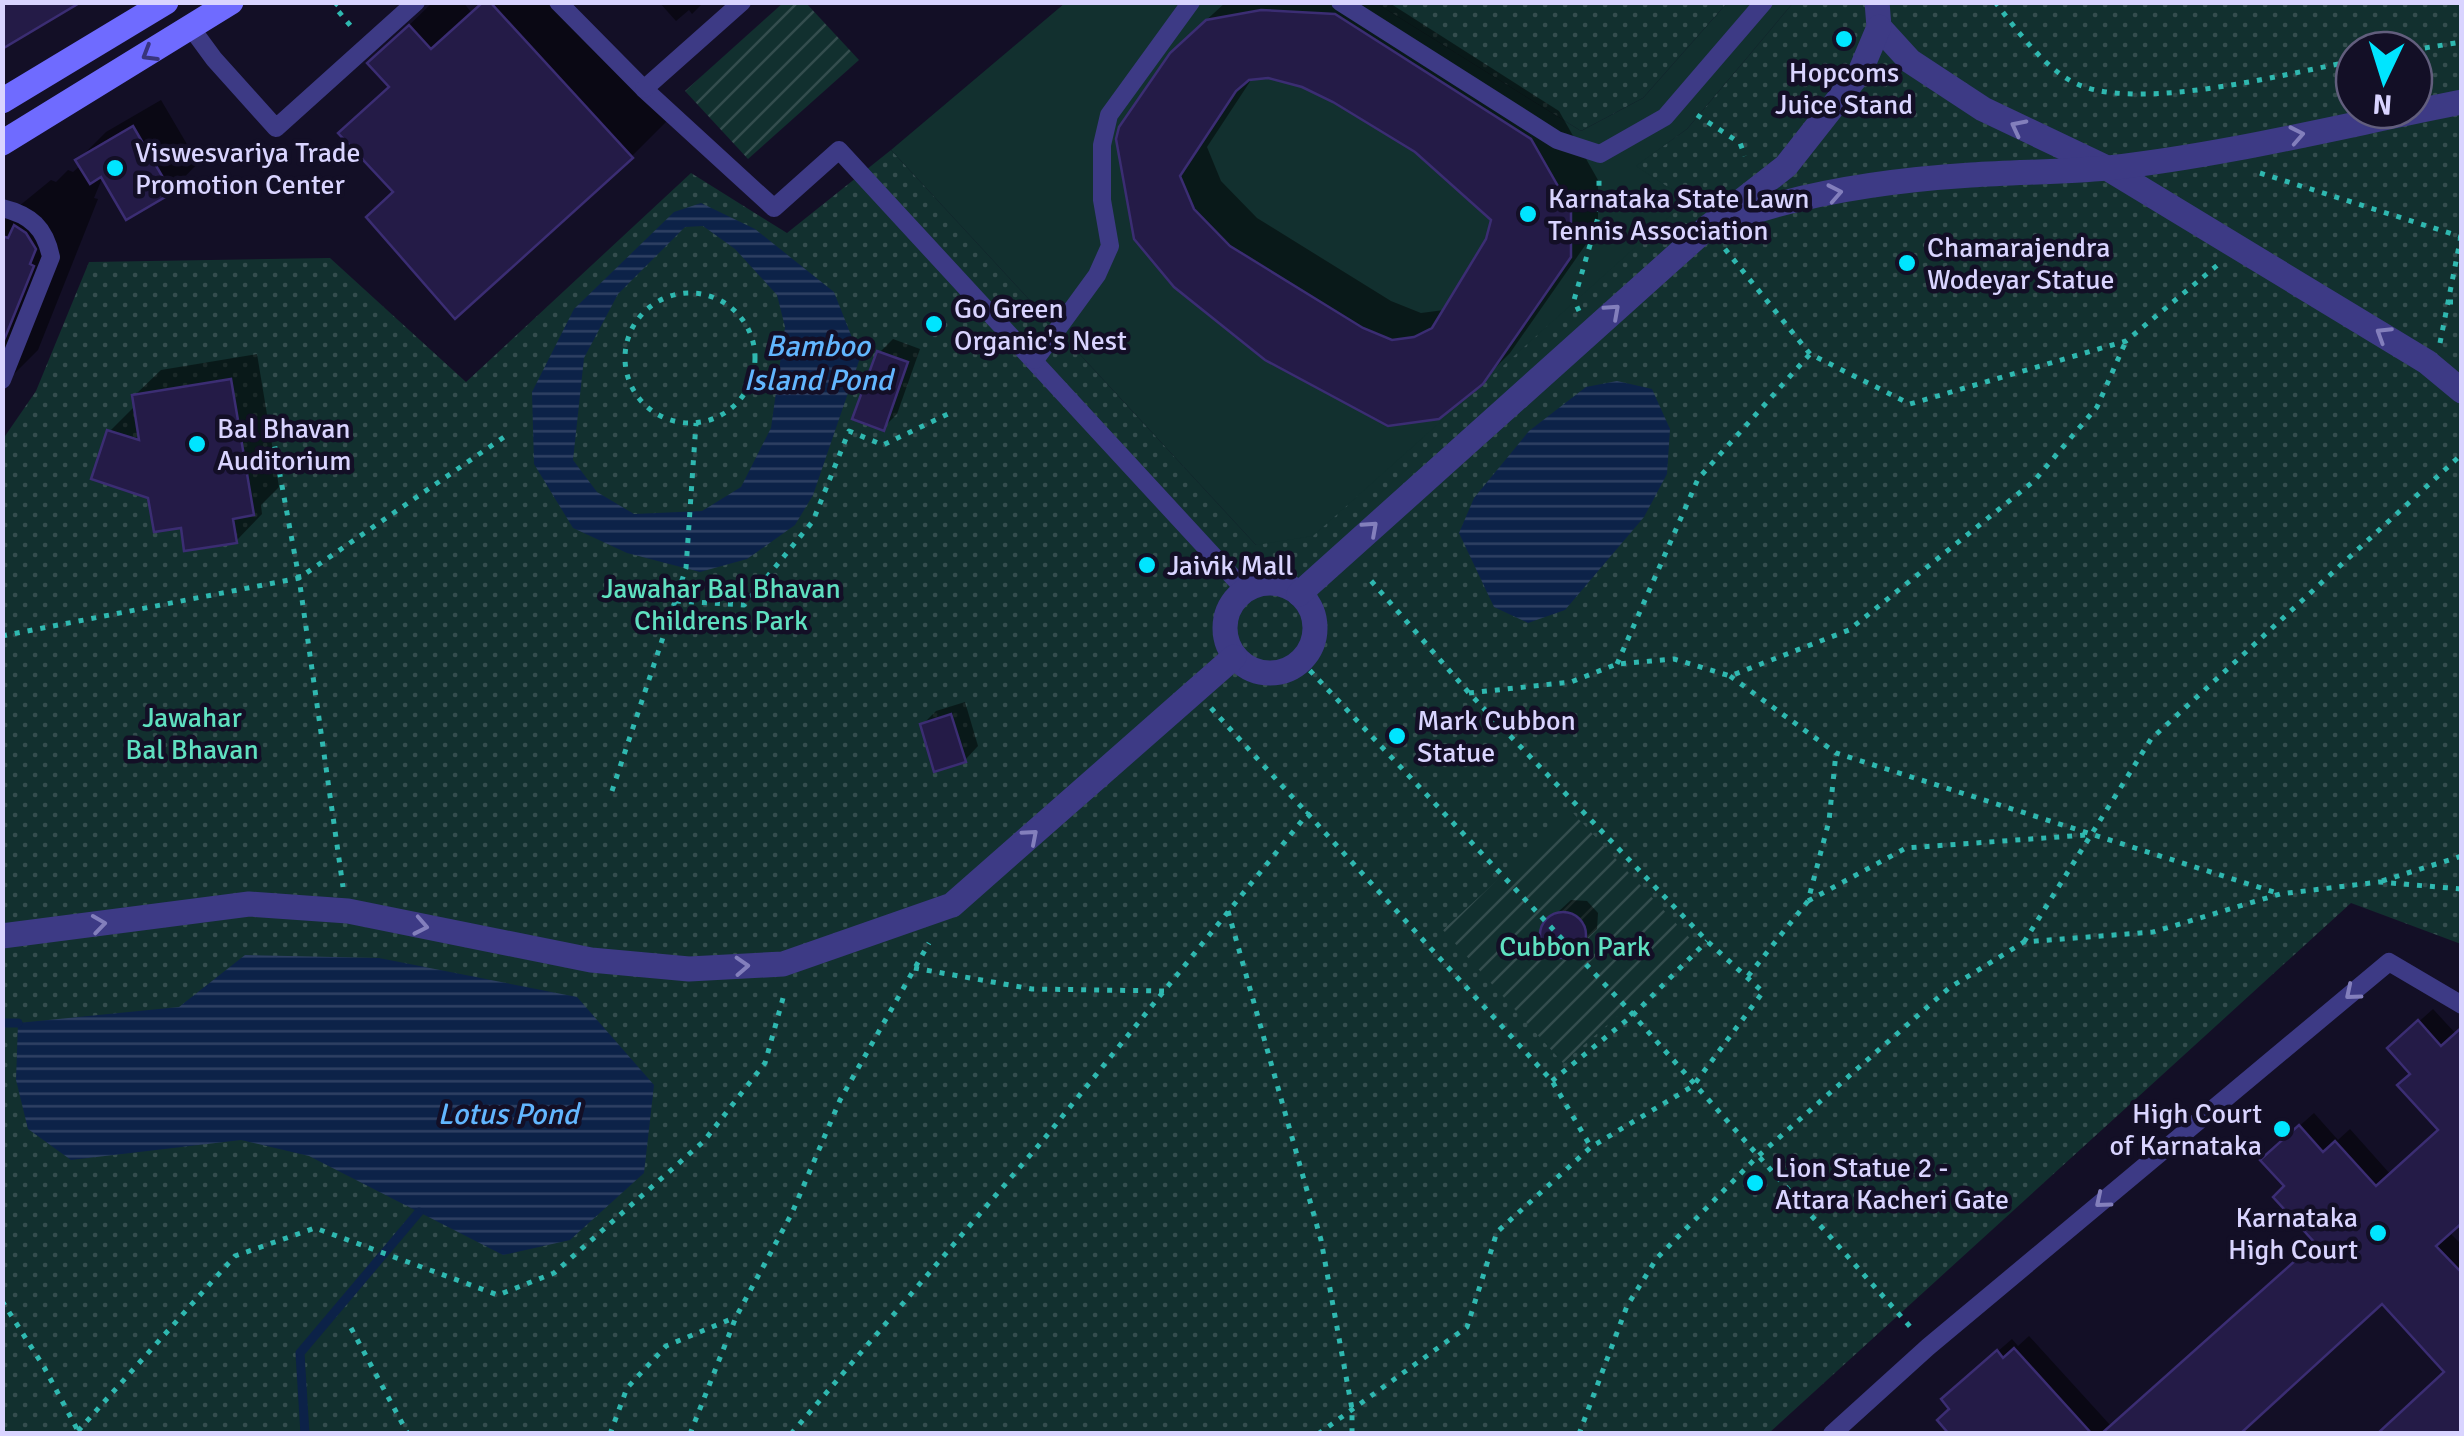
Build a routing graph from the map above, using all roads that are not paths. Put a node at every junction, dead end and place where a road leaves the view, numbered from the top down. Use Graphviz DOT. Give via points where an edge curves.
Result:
graph roads {
  1 [pos="166,2"];
  2 [pos="231,2"];
  3 [pos="416,2"];
  4 [pos="558,2"];
  5 [pos="742,2"];
  6 [pos="1190,2"];
  7 [pos="1340,2"];
  8 [pos="1764,2"];
  9 [pos="1878,15"];
  10 [pos="192,28"];
  11 [pos="644,88"];
  12 [pos="2,101"];
  13 [pos="2462,102"];
  14 [pos="2,143"];
  15 [pos="2107,168"];
  16 [pos="2,208"];
  17 [pos="1708,227"];
  18 [pos="1035,360"];
  19 [pos="2,380"];
  20 [pos="2462,391"];
  21 [pos="1244,590"];
  22 [pos="1299,594"];
  23 [pos="1234,657"];
  24 [pos="2,936"];
  25 [pos="2462,1005"];
  26 [pos="1832,1434"];
  1 -- 12 [label="main road"];
  2 -- 10 [label="main road"];
  3 -- 10 [label="lane" via="276,128"];
  4 -- 11 [label="lane"];
  5 -- 11 [label="lane"];
  6 -- 18 [label="lane" via="1109,115 1102,200 1110,246 1097,276"];
  7 -- 8 [label="lane" via="1557,140 1600,154 1665,117"];
  15 -- 9 [label="street, one-way" via="1982,109 1910,61"];
  9 -- 17 [label="street" via="1860,72 1786,166"];
  10 -- 14 [label="main road, one-way"];
  11 -- 18 [label="lane" via="774,208 839,150"];
  15 -- 13 [label="street, one-way"];
  17 -- 15 [label="street, one-way" via="1760,208 1859,188"];
  20 -- 15 [label="street, one-way" via="2427,362"];
  16 -- 19 [label="lane" via="38,223 51,257"];
  22 -- 17 [label="street, one-way"];
  18 -- 21 [label="lane"];
  21 -- 22 [label="street" via="1274,582"];
  21 -- 23 [label="street" via="1224,624"];
  22 -- 23 [label="street" via="1314,615 1315,632 1301,661 1266,673"];
  24 -- 23 [label="street, one-way" via="249,904 348,911 591,960 688,969 783,964 952,904"];
  25 -- 26 [label="lane, one-way" via="2389,962 1928,1346"];
}
